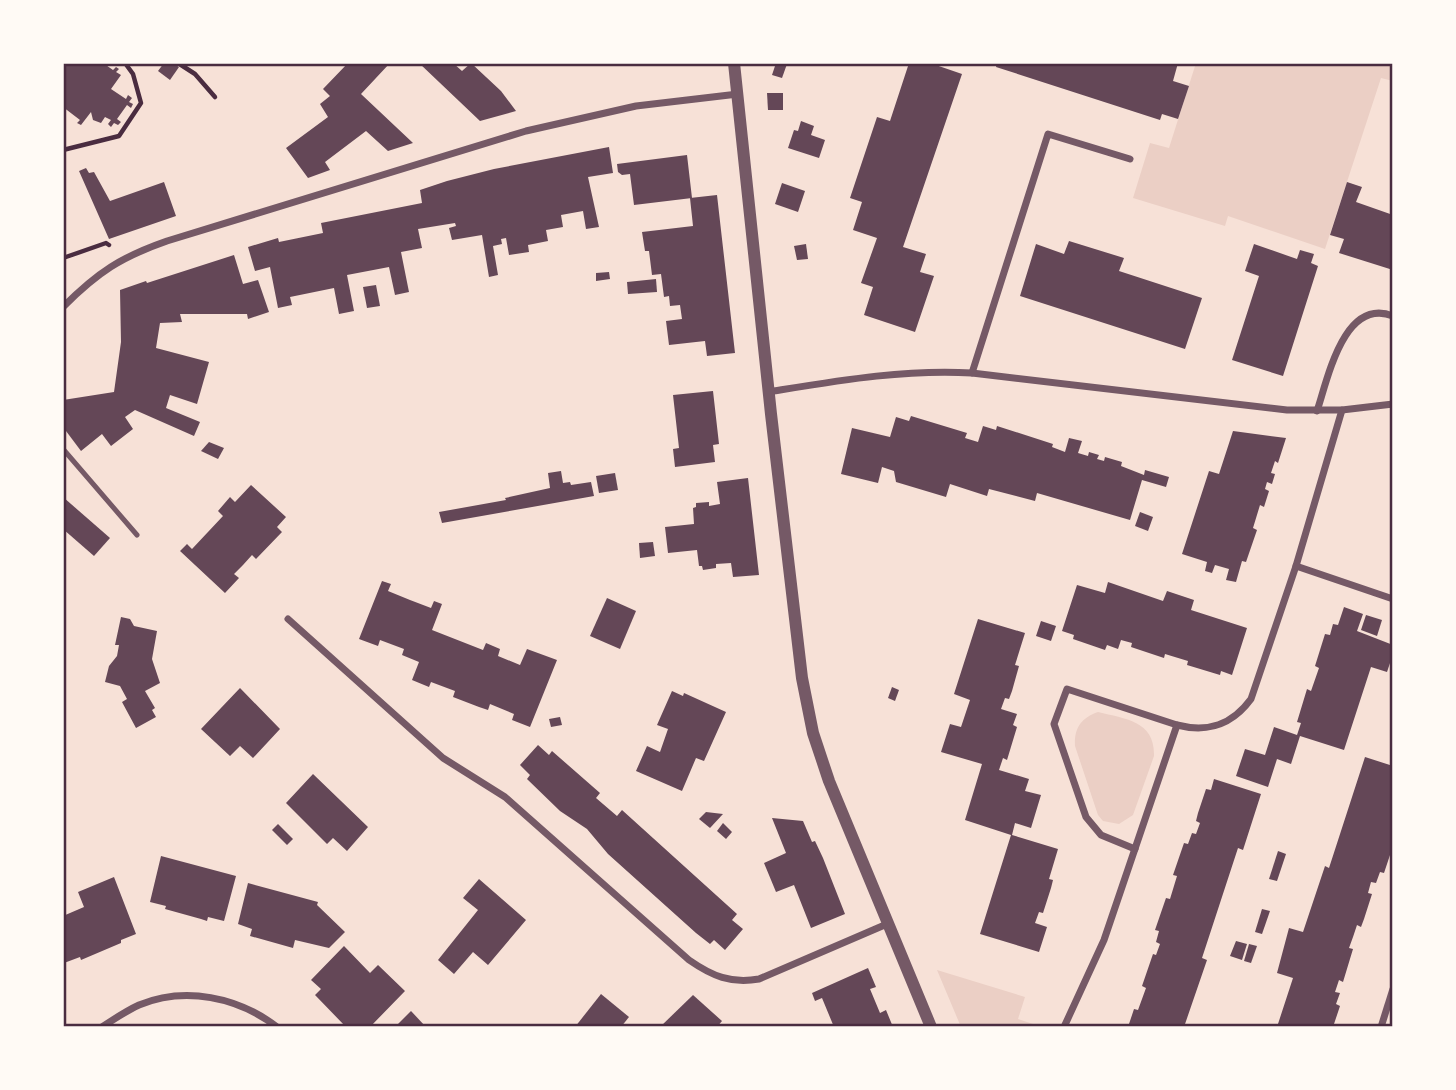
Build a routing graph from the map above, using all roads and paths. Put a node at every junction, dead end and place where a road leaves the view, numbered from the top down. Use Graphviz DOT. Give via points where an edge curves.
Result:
graph roads {
  1 [pos="125,63"];
  2 [pos="178,63"];
  3 [pos="734,63"];
  4 [pos="738,94"];
  5 [pos="215,97"];
  6 [pos="63,150"];
  7 [pos="1130,159"];
  8 [pos="63,307"];
  9 [pos="1393,316"];
  10 [pos="972,373"];
  11 [pos="768,392"];
  12 [pos="1393,404"];
  13 [pos="1342,410"];
  14 [pos="1317,411"];
  15 [pos="63,449"];
  16 [pos="137,535"];
  17 [pos="1296,566"];
  18 [pos="1393,599"];
  19 [pos="288,619"];
  20 [pos="1177,725"];
  21 [pos="1135,849"];
  22 [pos="887,924"];
  23 [pos="1393,989"];
  24 [pos="102,1027"];
  25 [pos="276,1027"];
  26 [pos="931,1027"];
  27 [pos="1064,1027"];
  28 [pos="1381,1027"];
  1 -- 6 [label="path" via="141,103 119,136"];
  2 -- 5 [label="path"];
  3 -- 4 [label="street"];
  4 -- 8 [label="street" via="636,106 526,131 167,241 111,265"];
  4 -- 11 [label="street"];
  7 -- 10 [label="street" via="1048,134"];
  9 -- 14 [label="street" via="1367,314 1354,323 1336,354"];
  10 -- 11 [label="street" via="910,372"];
  10 -- 14 [label="street"];
  11 -- 22 [label="street" via="807,707 826,772"];
  12 -- 13 [label="street"];
  13 -- 14 [label="street"];
  13 -- 17 [label="street"];
  15 -- 16 [label="lane"];
  17 -- 18 [label="street"];
  17 -- 20 [label="street" via="1251,699 1237,715 1218,726"];
  19 -- 22 [label="street" via="443,758 505,797 706,972 742,982 759,979"];
  20 -- 21 [label="street"];
  20 -- 21 [label="street" via="1067,689 1054,724 1086,817 1101,835"];
  21 -- 27 [label="street" via="1104,940"];
  22 -- 26 [label="street"];
  23 -- 28 [label="street"];
  24 -- 25 [label="street" via="142,1004 204,996 244,1006"];
}
